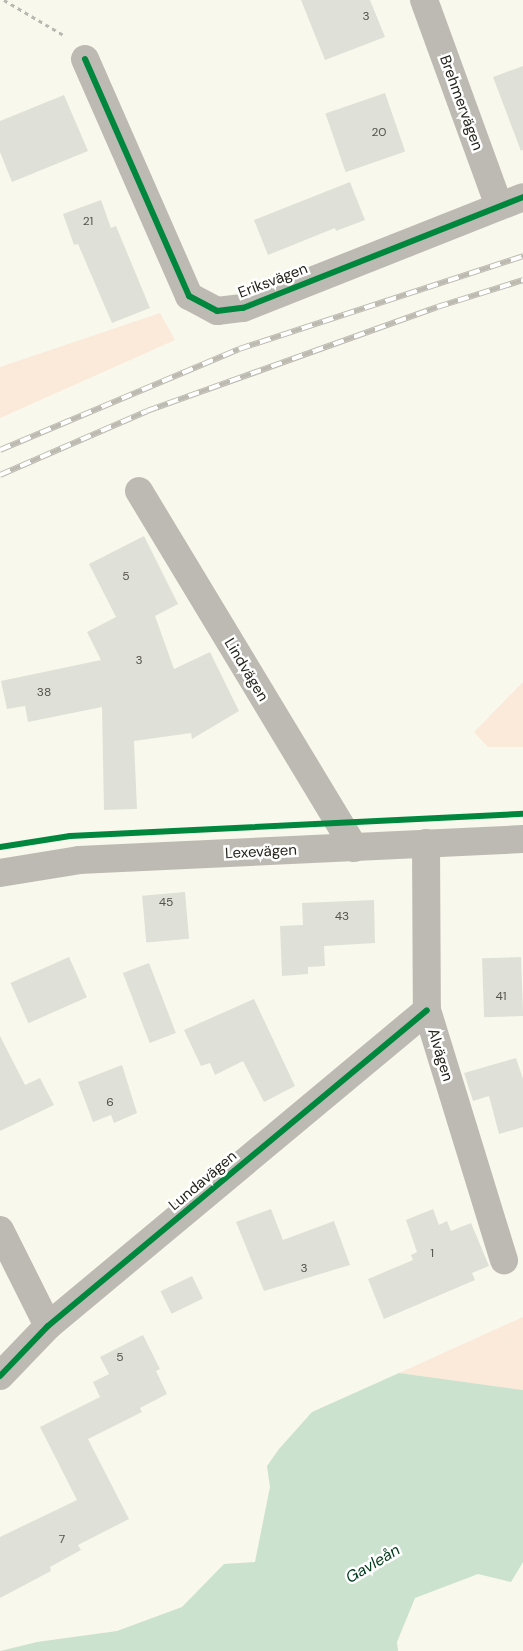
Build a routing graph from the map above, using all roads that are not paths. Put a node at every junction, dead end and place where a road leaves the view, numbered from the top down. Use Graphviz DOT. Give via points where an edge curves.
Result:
graph roads {
  1 [pos="424,0"];
  2 [pos="85,59"];
  3 [pos="511,202"];
  4 [pos="139,491"];
  5 [pos="523,839"];
  6 [pos="426,843"];
  7 [pos="354,848"];
  8 [pos="0,873"];
  9 [pos="426,1010"];
  10 [pos="0,1230"];
  11 [pos="504,1260"];
  12 [pos="48,1326"];
  13 [pos="0,1376"];
  1 -- 3 [label="street, Brehmervägen"];
  2 -- 3 [label="street, Eriksvägen" via="189,296 216,311 243,308"];
  4 -- 7 [label="street, Lindvägen"];
  5 -- 6 [label="street, Lexevägen"];
  6 -- 7 [label="street, Lexevägen"];
  6 -- 9 [label="street, Alvägen"];
  7 -- 8 [label="street, Lexevägen" via="79,860"];
  9 -- 11 [label="street, Alvägen"];
  9 -- 12 [label="street, Lundavägen"];
  10 -- 12 [label="street"];
  12 -- 13 [label="street, Lundavägen"];
}
